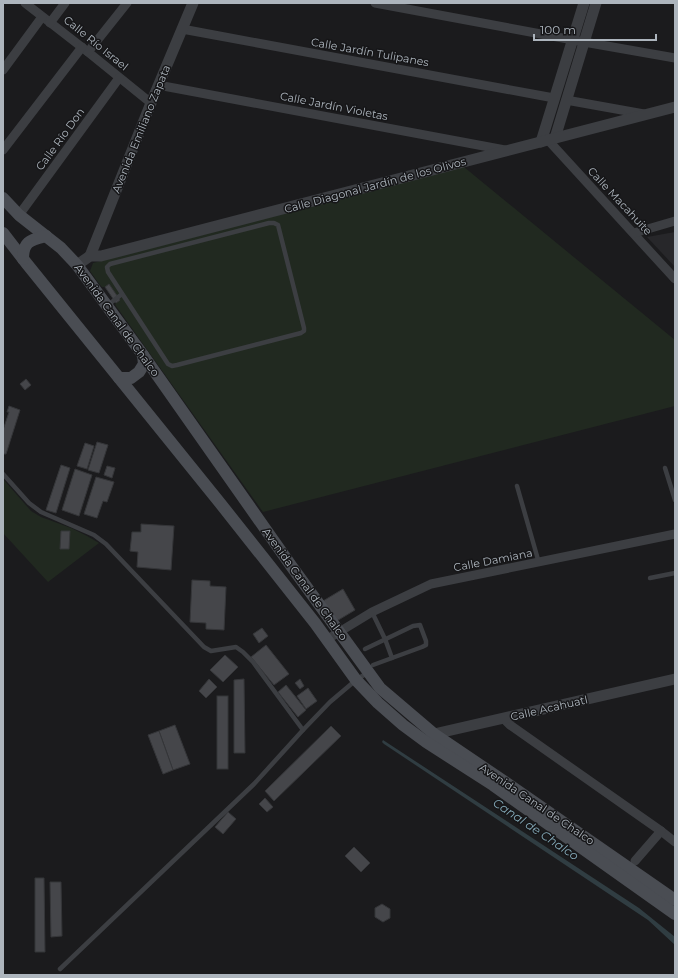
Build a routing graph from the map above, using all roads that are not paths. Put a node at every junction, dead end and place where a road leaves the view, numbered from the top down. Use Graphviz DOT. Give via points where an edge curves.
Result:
graph roads {
  1 [pos="25,3"];
  2 [pos="66,3"];
  3 [pos="127,3"];
  4 [pos="192,3"];
  5 [pos="376,3"];
  6 [pos="584,3"];
  7 [pos="596,3"];
  8 [pos="42,17"];
  9 [pos="50,23"];
  10 [pos="182,30"];
  11 [pos="572,40"];
  12 [pos="584,42"];
  13 [pos="85,49"];
  14 [pos="675,58"];
  15 [pos="3,70"];
  16 [pos="119,78"];
  17 [pos="158,85"];
  18 [pos="554,98"];
  19 [pos="566,100"];
  20 [pos="151,103"];
  21 [pos="675,107"];
  22 [pos="645,114"];
  23 [pos="548,140"];
  24 [pos="3,150"];
  25 [pos="506,151"];
  26 [pos="3,198"];
  27 [pos="19,215"];
  28 [pos="675,221"];
  29 [pos="3,233"];
  30 [pos="634,233"];
  31 [pos="46,236"];
  32 [pos="90,256"];
  33 [pos="23,259"];
  34 [pos="77,265"];
  35 [pos="675,279"];
  36 [pos="122,294"];
  37 [pos="107,306"];
  38 [pos="143,355"];
  39 [pos="120,378"];
  40 [pos="665,468"];
  41 [pos="3,474"];
  42 [pos="516,486"];
  43 [pos="675,500"];
  44 [pos="675,534"];
  45 [pos="539,563"];
  46 [pos="675,573"];
  47 [pos="650,578"];
  48 [pos="372,612"];
  49 [pos="339,632"];
  50 [pos="385,639"];
  51 [pos="326,640"];
  52 [pos="365,649"];
  53 [pos="392,658"];
  54 [pos="371,669"];
  55 [pos="675,679"];
  56 [pos="356,680"];
  57 [pos="503,718"];
  58 [pos="303,730"];
  59 [pos="430,738"];
  60 [pos="661,831"];
  61 [pos="675,842"];
  62 [pos="635,860"];
  63 [pos="675,900"];
  64 [pos="675,914"];
  65 [pos="60,969"];
  1 -- 8 [label="street, Calle Río Israel"];
  2 -- 9 [label="street"];
  3 -- 13 [label="street"];
  4 -- 10 [label="street, Avenida Emiliano Zapata"];
  5 -- 11 [label="street"];
  6 -- 11 [label="street"];
  7 -- 12 [label="street"];
  8 -- 9 [label="street, Calle Río Israel"];
  8 -- 15 [label="street"];
  9 -- 13 [label="street, Calle Río Israel"];
  10 -- 17 [label="street, Avenida Emiliano Zapata"];
  10 -- 18 [label="street, Calle Jardín Tulipanes"];
  11 -- 12 [label="street"];
  11 -- 18 [label="street"];
  12 -- 14 [label="street"];
  12 -- 19 [label="street"];
  13 -- 16 [label="street, Calle Río Israel"];
  13 -- 24 [label="street"];
  16 -- 20 [label="street, Calle Río Israel"];
  16 -- 27 [label="street, Calle Río Don"];
  17 -- 20 [label="street, Avenida Emiliano Zapata"];
  17 -- 25 [label="street, Calle Jardín Violetas"];
  18 -- 23 [label="street"];
  19 -- 22 [label="street"];
  19 -- 23 [label="street"];
  20 -- 32 [label="street, Avenida Emiliano Zapata"];
  21 -- 22 [label="street, Calle Diagonal Jardín de los Olivos"];
  22 -- 23 [label="street, Calle Diagonal Jardín de los Olivos"];
  23 -- 25 [label="street, Calle Diagonal Jardín de los Olivos"];
  23 -- 30 [label="street, Calle Macahuite"];
  25 -- 32 [label="street, Calle Diagonal Jardín de los Olivos" via="101,256"];
  26 -- 27 [label="main road, Avenida Canal de Chalco"];
  27 -- 31 [label="main road, Avenida Canal de Chalco"];
  28 -- 30 [label="street"];
  29 -- 33 [label="main road, Avenida Canal de Chalco"];
  30 -- 35 [label="street, Calle Macahuite"];
  31 -- 33 [label="main road" via="31,240 23,253"];
  31 -- 34 [label="main road, Avenida Canal de Chalco"];
  32 -- 34 [label="street, Calle Diagonal Jardín de los Olivos"];
  33 -- 39 [label="main road, Avenida Canal de Chalco"];
  34 -- 37 [label="main road, Avenida Canal de Chalco"];
  36 -- 36 [label="lane" via="168,364 172,366 304,331 278,225 274,223 110,264 107,267 108,272"];
  36 -- 37 [label="lane"];
  37 -- 38 [label="main road, Avenida Canal de Chalco"];
  38 -- 39 [label="main road" via="144,364 138,372 131,378"];
  38 -- 49 [label="main road, Avenida Canal de Chalco"];
  39 -- 51 [label="main road, Avenida Canal de Chalco"];
  40 -- 43 [label="lane"];
  41 -- 58 [label="lane" via="35,508 94,535 106,544 204,647 211,651 236,647 243,652"];
  42 -- 45 [label="lane"];
  44 -- 45 [label="street, Calle Damiana"];
  45 -- 48 [label="street, Calle Damiana" via="431,584"];
  46 -- 47 [label="lane"];
  48 -- 49 [label="street, Calle Damiana"];
  48 -- 50 [label="lane"];
  49 -- 51 [label="street, Calle Damiana"];
  49 -- 54 [label="main road, Avenida Canal de Chalco"];
  50 -- 52 [label="lane"];
  50 -- 53 [label="lane"];
  50 -- 53 [label="lane" via="420,625 426,641 426,645 422,647"];
  51 -- 56 [label="main road, Avenida Canal de Chalco"];
  53 -- 54 [label="lane"];
  54 -- 56 [label="lane"];
  54 -- 59 [label="main road, Avenida Canal de Chalco" via="380,688"];
  55 -- 57 [label="street, Calle Acahuatl"];
  56 -- 58 [label="lane"];
  56 -- 59 [label="main road, Avenida Canal de Chalco" via="403,725"];
  57 -- 59 [label="street, Calle Acahuatl"];
  57 -- 60 [label="street"];
  58 -- 65 [label="lane" via="254,784"];
  59 -- 63 [label="main road, Avenida Canal de Chalco" via="505,782"];
  59 -- 64 [label="main road, Avenida Canal de Chalco"];
  60 -- 61 [label="street"];
  60 -- 62 [label="street"];
}
